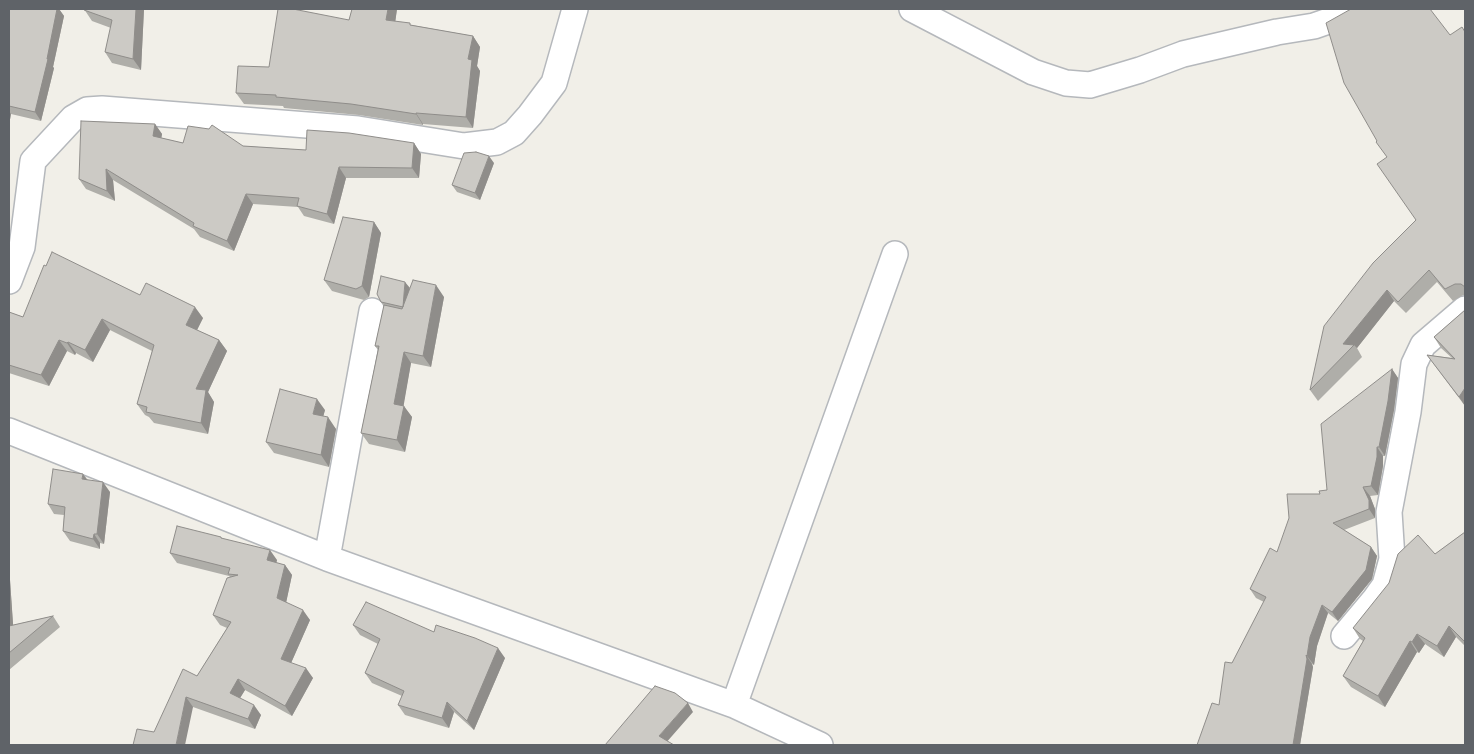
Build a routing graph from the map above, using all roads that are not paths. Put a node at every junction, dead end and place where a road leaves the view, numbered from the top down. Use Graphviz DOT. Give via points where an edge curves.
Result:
graph roads {
  1 [pos="575,9"];
  2 [pos="912,9"];
  3 [pos="1350,9"];
  4 [pos="895,254"];
  5 [pos="9,281"];
  6 [pos="1465,309"];
  7 [pos="372,312"];
  8 [pos="9,431"];
  9 [pos="327,558"];
  10 [pos="1344,636"];
  11 [pos="734,706"];
  12 [pos="820,745"];
  1 -- 5 [label="street" via="554,82 514,133 497,142 464,146 358,129 87,110 73,118 33,161 22,246"];
  2 -- 3 [label="street" via="1033,72 1066,83 1090,85 1183,54 1314,26"];
  4 -- 11 [label="street"];
  6 -- 10 [label="street" via="1422,345 1414,364 1389,512 1392,559 1385,585"];
  7 -- 9 [label="street"];
  8 -- 9 [label="street"];
  9 -- 11 [label="street"];
  11 -- 12 [label="street"];
}
